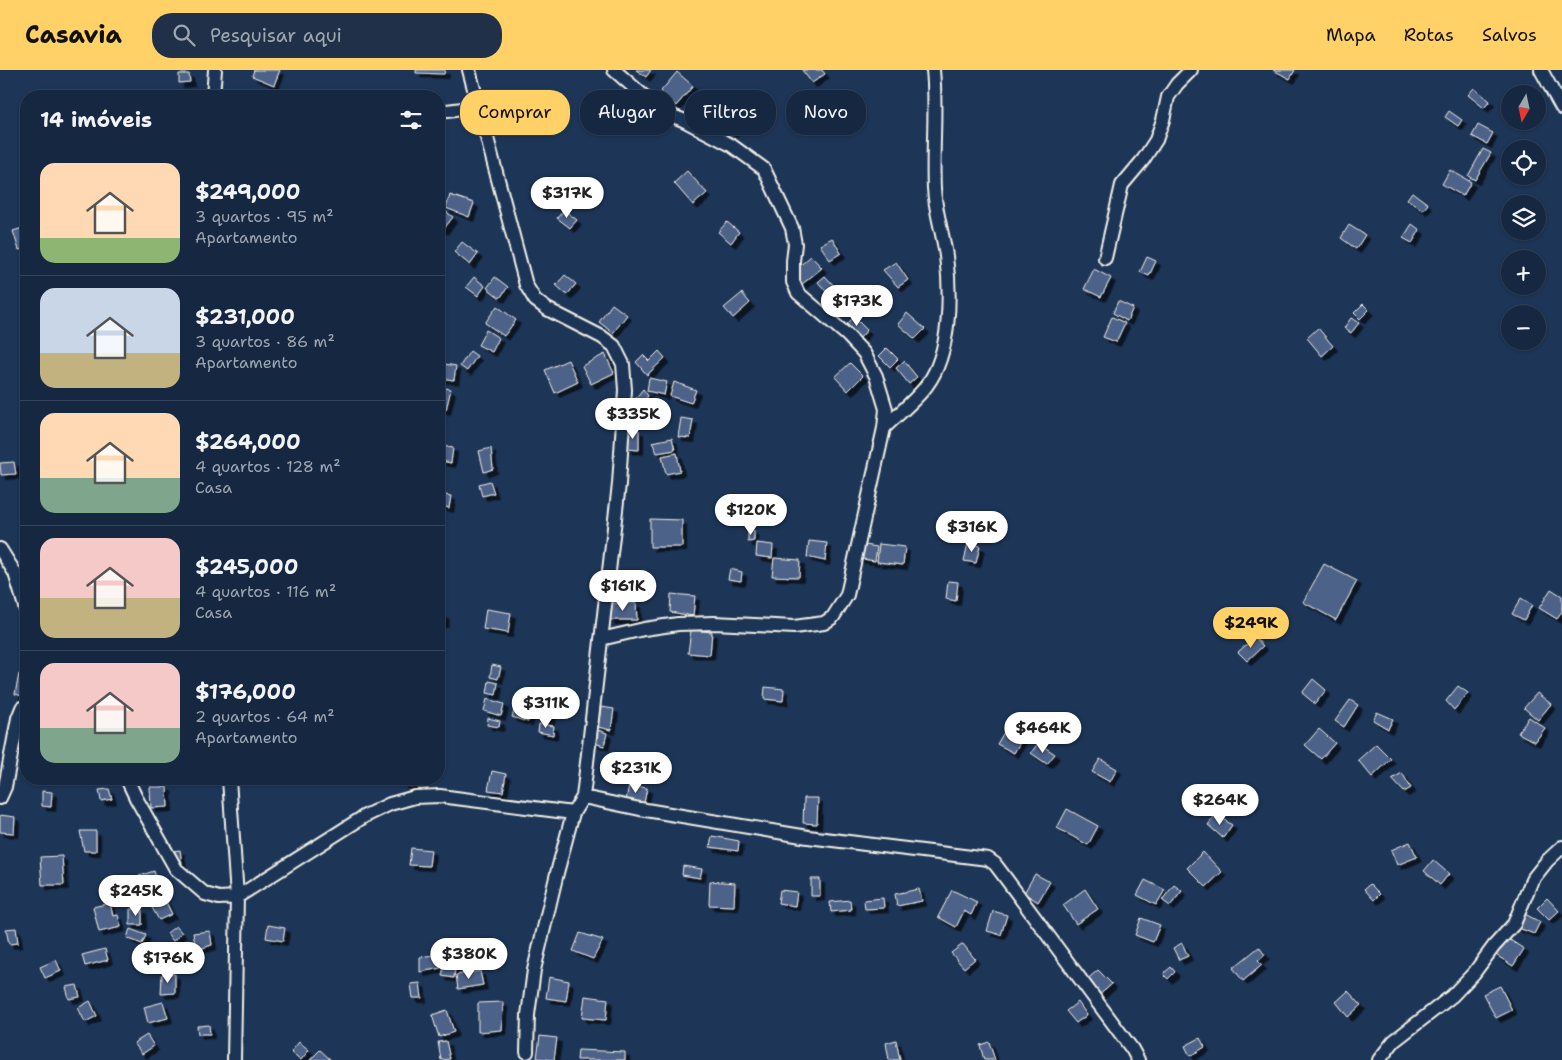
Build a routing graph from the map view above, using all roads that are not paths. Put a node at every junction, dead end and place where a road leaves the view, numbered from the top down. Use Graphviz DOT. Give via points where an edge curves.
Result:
graph roads {
  1 [pos="215,70"];
  2 [pos="469,70"];
  3 [pos="614,70"];
  4 [pos="933,70"];
  5 [pos="1191,70"];
  6 [pos="1541,70"];
  7 [pos="213,90"];
  8 [pos="474,90"];
  9 [pos="1562,108"];
  10 [pos="460,109"];
  11 [pos="445,111"];
  12 [pos="486,135"];
  13 [pos="1105,258"];
  14 [pos="884,428"];
  15 [pos="0,549"];
  16 [pos="20,590"];
  17 [pos="601,640"];
  18 [pos="20,713"];
  19 [pos="130,785"];
  20 [pos="229,785"];
  21 [pos="583,797"];
  22 [pos="0,798"];
  23 [pos="573,813"];
  24 [pos="1562,847"];
  25 [pos="238,897"];
  26 [pos="527,1052"];
  27 [pos="234,1060"];
  28 [pos="1138,1060"];
  29 [pos="1379,1060"];
  1 -- 7 [label="street"];
  2 -- 8 [label="street"];
  3 -- 14 [label="street" via="662,112 731,145 764,169 792,228 796,244 793,282 798,293 864,353 876,376 886,409"];
  4 -- 14 [label="street" via="934,190 946,256 948,300 944,344 938,366 927,386"];
  5 -- 13 [label="street" via="1168,97 1156,140 1122,185"];
  6 -- 9 [label="street"];
  10 -- 11 [label="street"];
  12 -- 17 [label="street" via="526,285 535,300 602,337 614,346 623,364 625,390 619,484"];
  14 -- 17 [label="street" via="847,595 833,617 824,623 794,627 678,624"];
  15 -- 16 [label="street" via="15,573"];
  17 -- 21 [label="street"];
  18 -- 22 [label="street"];
  19 -- 25 [label="street" via="176,869 205,894 219,898"];
  20 -- 25 [label="street"];
  21 -- 23 [label="street"];
  21 -- 28 [label="street" via="808,837 988,859 1004,876"];
  23 -- 25 [label="street" via="440,796 415,797 365,816"];
  23 -- 26 [label="street" via="534,970"];
  24 -- 29 [label="street" via="1532,880 1514,924 1474,974 1452,996 1394,1041"];
  25 -- 27 [label="street"];
}
